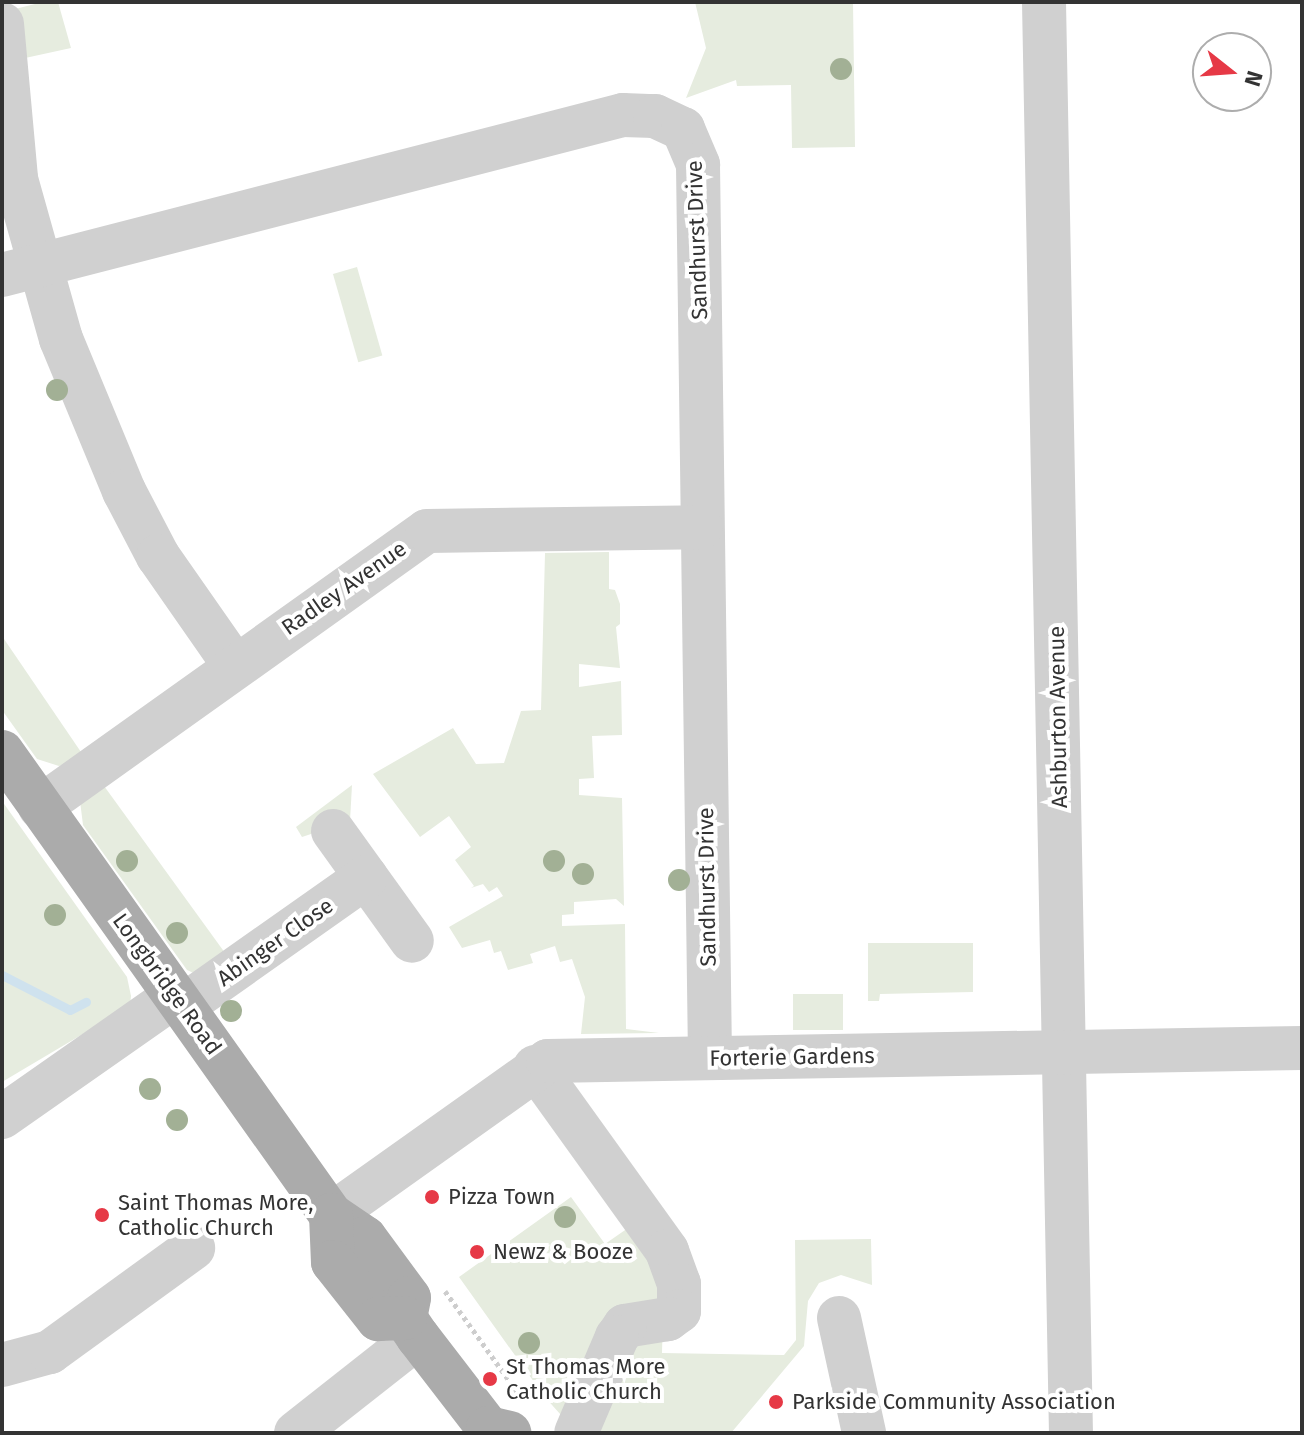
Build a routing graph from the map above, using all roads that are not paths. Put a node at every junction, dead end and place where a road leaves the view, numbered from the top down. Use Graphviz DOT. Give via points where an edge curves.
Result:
graph roads {
  1 [pos="1044,2"];
  2 [pos="2,24"];
  3 [pos="21,270"];
  4 [pos="701,527"];
  5 [pos="234,665"];
  6 [pos="2,752"];
  7 [pos="40,807"];
  8 [pos="333,831"];
  9 [pos="366,877"];
  10 [pos="412,941"];
  11 [pos="179,1001"];
  12 [pos="1302,1048"];
  13 [pos="1065,1053"];
  14 [pos="710,1058"];
  15 [pos="535,1067"];
  16 [pos="2,1117"];
  17 [pos="331,1215"];
  18 [pos="193,1248"];
  19 [pos="839,1318"];
  20 [pos="412,1327"];
  21 [pos="2,1365"];
  22 [pos="503,1425"];
  23 [pos="296,1433"];
  24 [pos="576,1433"];
  25 [pos="864,1433"];
  26 [pos="1071,1433"];
  1 -- 13 [label="street, Ashburton Avenue"];
  2 -- 3 [label="street"];
  3 -- 4 [label="street, Sandhurst Drive" via="623,115 669,121 693,145 698,165"];
  3 -- 5 [label="street" via="158,556"];
  4 -- 5 [label="street, Radley Avenue" via="427,531"];
  4 -- 14 [label="street, Sandhurst Drive"];
  5 -- 7 [label="street, Radley Avenue"];
  6 -- 7 [label="main road, Longbridge Road"];
  7 -- 11 [label="main road, Longbridge Road"];
  8 -- 9 [label="street"];
  9 -- 10 [label="street"];
  9 -- 11 [label="street, Abinger Close"];
  11 -- 16 [label="street, Abinger Close"];
  11 -- 17 [label="main road, Longbridge Road"];
  12 -- 13 [label="street, Forterie Gardens"];
  13 -- 14 [label="street, Forterie Gardens"];
  13 -- 26 [label="street, Ashburton Avenue"];
  14 -- 15 [label="street, Forterie Gardens" via="557,1060"];
  15 -- 17 [label="street, Forterie Gardens"];
  15 -- 24 [label="street" via="667,1251 679,1284 679,1311 668,1319 625,1326 617,1337"];
  17 -- 20 [label="main road, Longbridge Road" via="365,1238 409,1298"];
  18 -- 21 [label="street" via="50,1352"];
  19 -- 25 [label="street"];
  20 -- 22 [label="main road, Longbridge Road"];
  20 -- 23 [label="street"];
}
